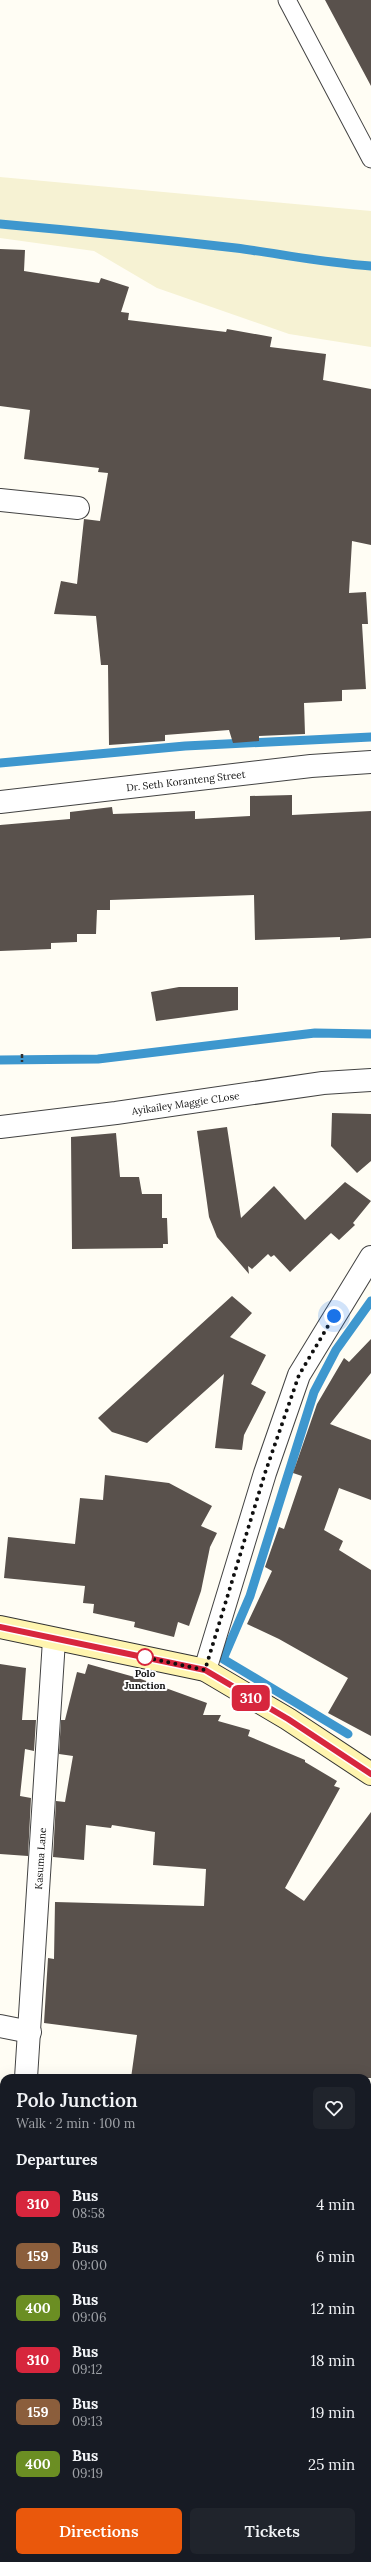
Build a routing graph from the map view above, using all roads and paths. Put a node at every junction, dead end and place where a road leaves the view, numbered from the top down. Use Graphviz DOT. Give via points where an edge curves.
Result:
graph roads {
  1 [pos="287,0"];
  2 [pos="371,158"];
  3 [pos="0,500"];
  4 [pos="78,508"];
  5 [pos="371,762"];
  6 [pos="0,802"];
  7 [pos="22,1054"];
  8 [pos="22,1062"];
  9 [pos="371,1080"];
  10 [pos="0,1126"];
  11 [pos="371,1257"];
  12 [pos="0,1627"];
  13 [pos="54,1640"];
  14 [pos="205,1670"];
  15 [pos="371,1774"];
  16 [pos="0,2026"];
  17 [pos="30,2032"];
  18 [pos="26,2074"];
  1 -- 2 [label="lane"];
  3 -- 4 [label="street"];
  5 -- 6 [label="street, Dr. Seth Koranteng Street" via="311,766"];
  7 -- 8 [label="path"];
  9 -- 10 [label="street, Ayikailey Maggie CLose" via="324,1083 116,1113"];
  11 -- 14 [label="street" via="299,1375 265,1473"];
  12 -- 13 [label="street"];
  13 -- 14 [label="street"];
  13 -- 17 [label="street, Kasuma Lane"];
  14 -- 15 [label="street" via="288,1719"];
  16 -- 17 [label="street"];
  17 -- 18 [label="street, Kasuma Lane"];
}
